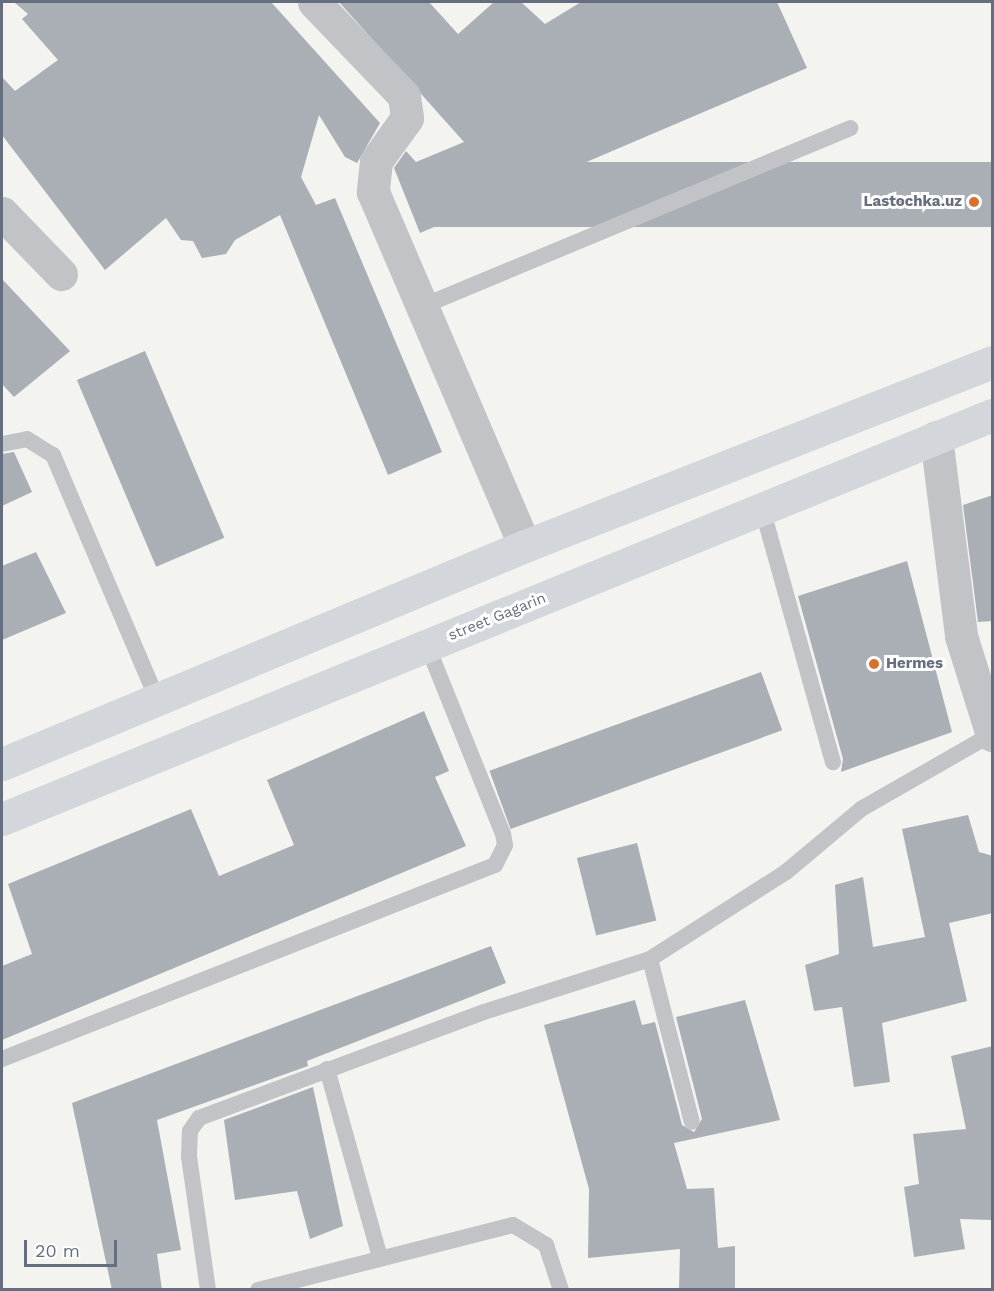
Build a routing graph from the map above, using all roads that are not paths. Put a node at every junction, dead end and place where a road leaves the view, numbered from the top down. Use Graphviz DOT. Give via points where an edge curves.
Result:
graph roads {
  1 [pos="314,2"];
  2 [pos="850,128"];
  3 [pos="2,213"];
  4 [pos="61,274"];
  5 [pos="423,306"];
  6 [pos="993,362"];
  7 [pos="993,415"];
  8 [pos="936,437"];
  9 [pos="2,444"];
  10 [pos="762,508"];
  11 [pos="525,546"];
  12 [pos="427,645"];
  13 [pos="157,699"];
  14 [pos="992,734"];
  15 [pos="833,762"];
  16 [pos="2,764"];
  17 [pos="2,819"];
  18 [pos="650,959"];
  19 [pos="2,1059"];
  20 [pos="327,1070"];
  21 [pos="692,1122"];
  22 [pos="380,1258"];
  23 [pos="208,1290"];
  24 [pos="258,1290"];
  25 [pos="561,1290"];
  1 -- 5 [label="street" via="404,96 407,118 376,161 373,192"];
  2 -- 5 [label="lane"];
  3 -- 4 [label="street"];
  5 -- 11 [label="street"];
  6 -- 11 [label="main road"];
  7 -- 8 [label="main road, street Gagarin"];
  8 -- 10 [label="main road, street Gagarin"];
  8 -- 14 [label="street" via="961,636"];
  9 -- 13 [label="lane" via="27,439 53,455"];
  10 -- 12 [label="main road, street Gagarin"];
  10 -- 15 [label="lane"];
  11 -- 13 [label="main road"];
  12 -- 17 [label="main road, street Gagarin"];
  12 -- 19 [label="lane" via="503,834 505,845 495,865"];
  13 -- 16 [label="main road"];
  14 -- 18 [label="lane" via="861,808 786,872"];
  18 -- 20 [label="lane"];
  18 -- 21 [label="lane"];
  20 -- 22 [label="lane"];
  20 -- 23 [label="lane" via="199,1118 190,1131"];
  22 -- 24 [label="lane"];
  22 -- 25 [label="lane" via="513,1225 546,1245"];
}
